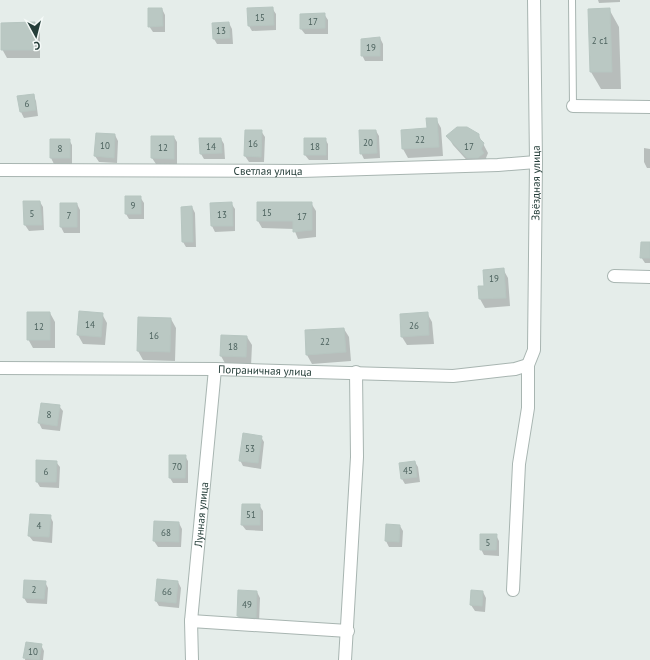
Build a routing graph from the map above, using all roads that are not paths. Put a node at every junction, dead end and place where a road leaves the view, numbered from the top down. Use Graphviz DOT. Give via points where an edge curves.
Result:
graph roads {
  1 [pos="534,0"];
  2 [pos="572,0"];
  3 [pos="573,106"];
  4 [pos="650,107"];
  5 [pos="536,162"];
  6 [pos="0,170"];
  7 [pos="614,276"];
  8 [pos="650,277"];
  9 [pos="528,365"];
  10 [pos="0,367"];
  11 [pos="215,369"];
  12 [pos="356,372"];
  13 [pos="512,590"];
  14 [pos="191,621"];
  15 [pos="348,631"];
  16 [pos="192,660"];
  17 [pos="345,660"];
  1 -- 5 [label="street, Звёздная улица"];
  2 -- 3 [label="lane"];
  3 -- 4 [label="street"];
  5 -- 6 [label="street, Светлая улица" via="301,171"];
  5 -- 9 [label="street, Звёздная улица" via="534,350"];
  7 -- 8 [label="street"];
  9 -- 12 [label="street, Пограничная улица" via="515,369 453,376"];
  9 -- 13 [label="street, Звёздная улица" via="528,408 519,464"];
  10 -- 11 [label="street, Пограничная улица"];
  11 -- 12 [label="street, Пограничная улица"];
  11 -- 14 [label="street, Лунная улица"];
  12 -- 15 [label="street" via="358,457"];
  14 -- 15 [label="street"];
  14 -- 16 [label="street, Лунная улица"];
  15 -- 17 [label="street"];
}
